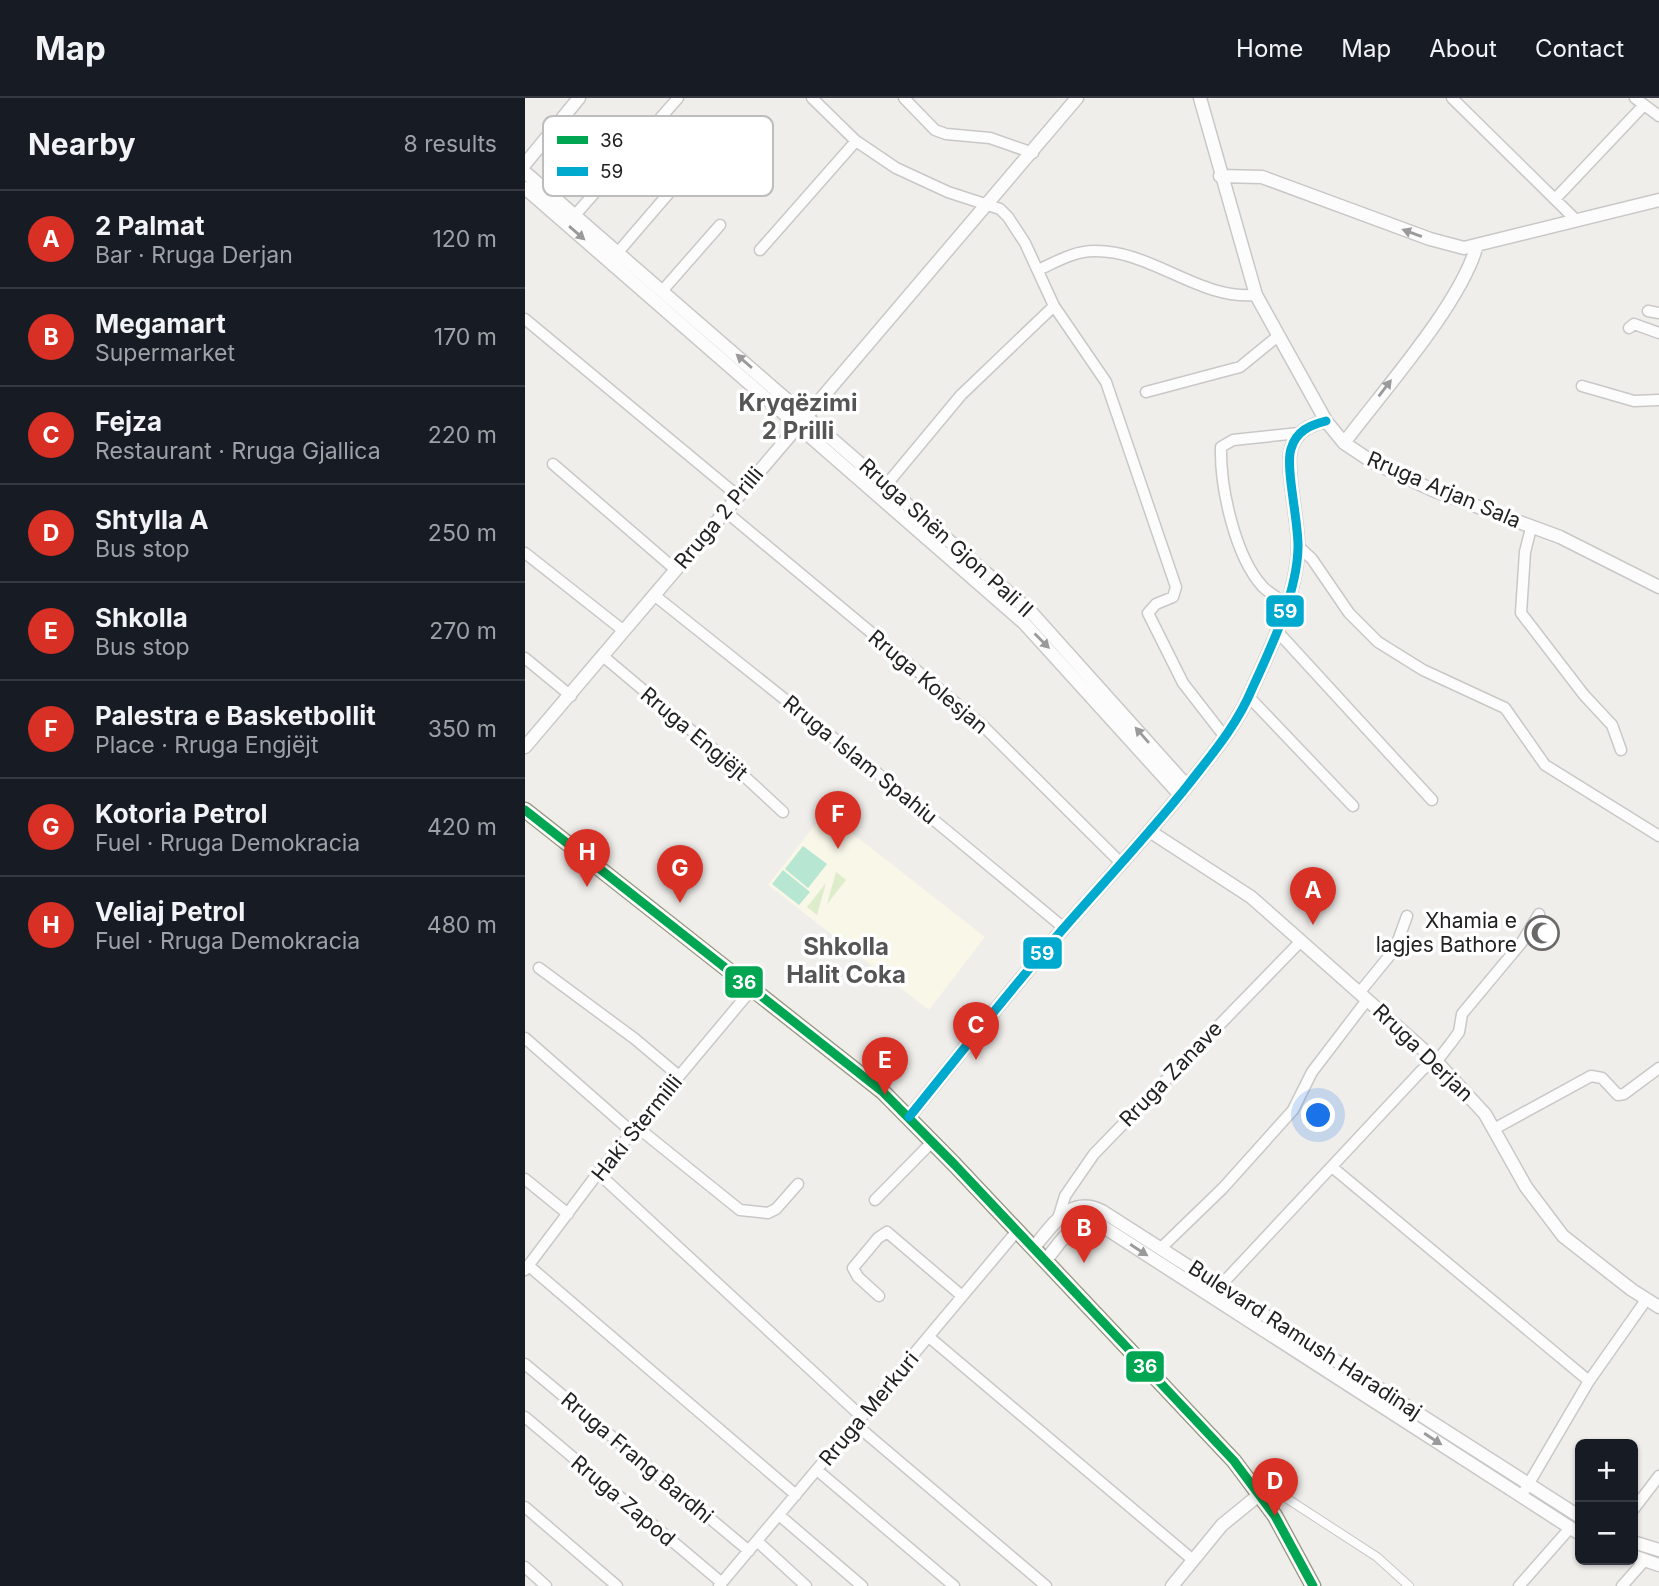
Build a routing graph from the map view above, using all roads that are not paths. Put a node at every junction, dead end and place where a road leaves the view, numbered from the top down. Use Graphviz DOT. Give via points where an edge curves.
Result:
graph roads {
  1 [pos="579,98"];
  2 [pos="678,98"];
  3 [pos="812,98"];
  4 [pos="904,98"];
  5 [pos="1077,98"];
  6 [pos="1200,98"];
  7 [pos="1452,98"];
  8 [pos="1650,107"];
  9 [pos="566,116"];
  10 [pos="662,116"];
  11 [pos="856,141"];
  12 [pos="543,147"];
  13 [pos="1033,153"];
  14 [pos="525,172"];
  15 [pos="1220,176"];
  16 [pos="543,187"];
  17 [pos="525,188"];
  18 [pos="554,196"];
  19 [pos="592,196"];
  20 [pos="666,196"];
  21 [pos="1556,198"];
  22 [pos="1659,200"];
  23 [pos="988,204"];
  24 [pos="576,214"];
  25 [pos="1576,220"];
  26 [pos="720,225"];
  27 [pos="1477,245"];
  28 [pos="760,250"];
  29 [pos="619,251"];
  30 [pos="1038,270"];
  31 [pos="663,290"];
  32 [pos="1256,295"];
  33 [pos="1054,306"];
  34 [pos="525,319"];
  35 [pos="1629,328"];
  36 [pos="1659,332"];
  37 [pos="1278,336"];
  38 [pos="1582,386"];
  39 [pos="1146,392"];
  40 [pos="1659,400"];
  41 [pos="802,420"];
  42 [pos="1326,421"];
  43 [pos="1299,433"];
  44 [pos="1344,443"];
  45 [pos="553,464"];
  46 [pos="887,484"];
  47 [pos="738,496"];
  48 [pos="725,511"];
  49 [pos="1531,528"];
  50 [pos="1299,546"];
  51 [pos="525,553"];
  52 [pos="676,570"];
  53 [pos="1659,587"];
  54 [pos="654,595"];
  55 [pos="1285,603"];
  56 [pos="1276,630"];
  57 [pos="624,631"];
  58 [pos="604,657"];
  59 [pos="525,658"];
  60 [pos="571,696"];
  61 [pos="1249,697"];
  62 [pos="1225,737"];
  63 [pos="525,747"];
  64 [pos="1621,750"];
  65 [pos="1184,790"];
  66 [pos="1433,800"];
  67 [pos="1353,806"];
  68 [pos="525,810"];
  69 [pos="783,812"];
  70 [pos="1151,832"];
  71 [pos="1659,836"];
  72 [pos="1122,864"];
  73 [pos="1539,914"];
  74 [pos="1407,916"];
  75 [pos="1064,928"];
  76 [pos="1301,941"];
  77 [pos="539,968"];
  78 [pos="752,989"];
  79 [pos="1363,997"];
  80 [pos="525,1038"];
  81 [pos="1435,1060"];
  82 [pos="1659,1068"];
  83 [pos="678,1076"];
  84 [pos="909,1118"];
  85 [pos="1494,1129"];
  86 [pos="634,1130"];
  87 [pos="933,1141"];
  88 [pos="1332,1167"];
  89 [pos="598,1173"];
  90 [pos="525,1179"];
  91 [pos="798,1184"];
  92 [pos="875,1200"];
  93 [pos="568,1214"];
  94 [pos="1058,1219"];
  95 [pos="1017,1231"];
  96 [pos="1071,1231"];
  97 [pos="1034,1247"];
  98 [pos="1161,1248"];
  99 [pos="1046,1260"];
  100 [pos="527,1268"];
  101 [pos="1221,1285"];
  102 [pos="879,1296"];
  103 [pos="962,1296"];
  104 [pos="1210,1296"];
  105 [pos="1646,1300"];
  106 [pos="1659,1307"];
  107 [pos="929,1337"];
  108 [pos="525,1364"];
  109 [pos="1589,1381"];
  110 [pos="525,1417"];
  111 [pos="859,1421"];
  112 [pos="817,1470"];
  113 [pos="1659,1476"];
  114 [pos="1525,1490"];
  115 [pos="1260,1494"];
  116 [pos="796,1495"];
  117 [pos="1283,1496"];
  118 [pos="1638,1503"];
  119 [pos="525,1507"];
  120 [pos="779,1515"];
  121 [pos="1575,1515"];
  122 [pos="1575,1531"];
  123 [pos="757,1541"];
  124 [pos="1638,1544"];
  125 [pos="1659,1550"];
  126 [pos="749,1551"];
  127 [pos="1639,1558"];
  128 [pos="1193,1560"];
  129 [pos="1659,1565"];
  130 [pos="525,1567"];
  131 [pos="721,1585"];
  132 [pos="546,1586"];
  133 [pos="617,1586"];
  134 [pos="806,1586"];
  135 [pos="862,1586"];
  136 [pos="954,1586"];
  137 [pos="1046,1586"];
  138 [pos="1172,1586"];
  139 [pos="1313,1586"];
  140 [pos="1409,1586"];
  141 [pos="1519,1586"];
  142 [pos="1622,1586"];
  1 -- 9 [label="street"];
  2 -- 10 [label="street"];
  3 -- 11 [label="street"];
  4 -- 13 [label="street" via="935,130 990,138"];
  5 -- 13 [label="street, Rruga 2 Prilli"];
  6 -- 15 [label="street, Rruga Arjan Sala"];
  7 -- 21 [label="street"];
  8 -- 21 [label="street"];
  11 -- 23 [label="street" via="922,181"];
  11 -- 28 [label="street"];
  12 -- 14 [label="street"];
  13 -- 23 [label="street, Rruga 2 Prilli"];
  14 -- 16 [label="street, Rruga Shën Gjon Pali II"];
  27 -- 15 [label="street, one-way" via="1452,247 1262,177"];
  15 -- 32 [label="street, Rruga Arjan Sala"];
  17 -- 41 [label="street, Rruga Shën Gjon Pali II, one-way"];
  18 -- 24 [label="street, Rruga Shën Gjon Pali II"];
  19 -- 24 [label="street"];
  20 -- 29 [label="street"];
  21 -- 25 [label="street"];
  22 -- 25 [label="street"];
  23 -- 30 [label="street" via="1008,217"];
  23 -- 41 [label="street, Rruga 2 Prilli"];
  24 -- 29 [label="street, Rruga Shën Gjon Pali II"];
  25 -- 27 [label="street"];
  26 -- 31 [label="street"];
  44 -- 27 [label="street, one-way" via="1445,306 1472,263"];
  29 -- 31 [label="street, Rruga Shën Gjon Pali II"];
  30 -- 32 [label="street" via="1081,252 1109,252 1143,261 1194,284 1230,294"];
  30 -- 33 [label="street"];
  41 -- 31 [label="street, Rruga Shën Gjon Pali II, one-way"];
  32 -- 37 [label="street, Rruga Arjan Sala"];
  33 -- 46 [label="street" via="961,395"];
  33 -- 62 [label="street" via="1106,382 1176,587 1177,594 1148,613 1183,683"];
  34 -- 47 [label="street"];
  35 -- 36 [label="street" via="1633,324"];
  37 -- 39 [label="street" via="1240,367"];
  37 -- 42 [label="street, Rruga Arjan Sala"];
  38 -- 40 [label="street" via="1634,401"];
  41 -- 46 [label="street, Rruga Shën Gjon Pali II"];
  41 -- 47 [label="street, Rruga 2 Prilli"];
  41 -- 65 [label="street, Rruga Shën Gjon Pali II, one-way" via="1024,622"];
  42 -- 43 [label="street"];
  42 -- 44 [label="street, Rruga Arjan Sala"];
  43 -- 50 [label="street" via="1290,449 1289,464"];
  43 -- 55 [label="street" via="1233,440 1221,447 1237,537 1258,580"];
  44 -- 49 [label="street, Rruga Arjan Sala" via="1374,463"];
  45 -- 52 [label="street"];
  65 -- 46 [label="street, Rruga Shën Gjon Pali II, one-way" via="1055,636"];
  47 -- 48 [label="street, Rruga 2 Prilli"];
  48 -- 52 [label="street, Rruga 2 Prilli"];
  48 -- 72 [label="street, Rruga Kolesjan" via="981,724"];
  49 -- 53 [label="street, Rruga Arjan Sala" via="1617,563"];
  49 -- 64 [label="street" via="1521,613 1612,725"];
  50 -- 55 [label="street"];
  50 -- 71 [label="street" via="1349,613 1378,642 1423,670 1505,708 1545,765"];
  51 -- 57 [label="street"];
  52 -- 54 [label="street, Rruga 2 Prilli"];
  54 -- 57 [label="street, Rruga 2 Prilli"];
  54 -- 75 [label="street, Rruga Islam Spahiu"];
  55 -- 56 [label="street"];
  56 -- 61 [label="street"];
  56 -- 66 [label="street"];
  57 -- 58 [label="street, Rruga 2 Prilli"];
  58 -- 60 [label="street, Rruga 2 Prilli"];
  58 -- 69 [label="street, Rruga Engjëjt"];
  59 -- 60 [label="street"];
  60 -- 63 [label="street, Rruga 2 Prilli"];
  61 -- 62 [label="street"];
  61 -- 67 [label="street"];
  62 -- 65 [label="street"];
  65 -- 70 [label="street"];
  68 -- 78 [label="main road"];
  70 -- 72 [label="street"];
  70 -- 76 [label="street, Rruga Derjan" via="1251,897"];
  72 -- 75 [label="street"];
  73 -- 81 [label="street" via="1522,942 1462,1014 1459,1032"];
  74 -- 79 [label="street" via="1395,949"];
  75 -- 84 [label="street"];
  76 -- 79 [label="street, Rruga Derjan"];
  76 -- 94 [label="street, Rruga Zanave" via="1094,1153 1065,1196"];
  77 -- 83 [label="street"];
  78 -- 83 [label="street, Haki Stermilli"];
  78 -- 84 [label="main road"];
  79 -- 81 [label="street, Rruga Derjan"];
  79 -- 98 [label="street" via="1293,1110"];
  80 -- 86 [label="street"];
  81 -- 85 [label="street, Rruga Derjan" via="1473,1099"];
  81 -- 88 [label="street"];
  82 -- 85 [label="street" via="1618,1095 1602,1078 1591,1076"];
  83 -- 86 [label="street, Haki Stermilli"];
  84 -- 87 [label="main road"];
  85 -- 105 [label="street, Rruga Derjan" via="1527,1187 1563,1236"];
  86 -- 89 [label="street, Haki Stermilli"];
  86 -- 91 [label="street" via="740,1210 768,1213"];
  87 -- 92 [label="street"];
  87 -- 95 [label="main road"];
  88 -- 101 [label="street"];
  88 -- 109 [label="street"];
  89 -- 93 [label="street, Haki Stermilli"];
  89 -- 111 [label="street"];
  90 -- 93 [label="street"];
  93 -- 100 [label="street, Haki Stermilli"];
  94 -- 96 [label="street"];
  94 -- 97 [label="street, Bulevard Ramush Haradinaj"];
  94 -- 98 [label="street, Bulevard Ramush Haradinaj" via="1072,1208 1093,1207"];
  95 -- 97 [label="main road"];
  95 -- 103 [label="street, Rruga Merkuri"];
  96 -- 99 [label="street"];
  96 -- 104 [label="street, Bulevard Ramush Haradinaj, one-way" via="1083,1222 1099,1224"];
  97 -- 99 [label="main road"];
  98 -- 101 [label="street, Bulevard Ramush Haradinaj"];
  99 -- 115 [label="main road"];
  100 -- 116 [label="street"];
  101 -- 104 [label="street"];
  101 -- 114 [label="street, Bulevard Ramush Haradinaj"];
  102 -- 103 [label="street" via="853,1268 887,1232"];
  103 -- 107 [label="street, Rruga Merkuri"];
  104 -- 114 [label="street, Bulevard Ramush Haradinaj, one-way"];
  105 -- 106 [label="street, Rruga Derjan"];
  105 -- 109 [label="street"];
  107 -- 111 [label="street, Rruga Merkuri"];
  107 -- 128 [label="street"];
  108 -- 126 [label="street, Rruga Frang Bardhi"];
  109 -- 114 [label="street"];
  110 -- 131 [label="street, Rruga Zapod"];
  111 -- 112 [label="street, Rruga Merkuri"];
  111 -- 137 [label="street"];
  112 -- 116 [label="street, Rruga Merkuri"];
  112 -- 136 [label="street"];
  113 -- 118 [label="street"];
  114 -- 121 [label="street, Bulevard Ramush Haradinaj"];
  114 -- 122 [label="street, Bulevard Ramush Haradinaj"];
  115 -- 128 [label="street" via="1229,1518"];
  115 -- 139 [label="main road"];
  116 -- 120 [label="street, Rruga Merkuri"];
  117 -- 140 [label="street" via="1377,1557"];
  119 -- 133 [label="street"];
  120 -- 123 [label="street, Rruga Merkuri"];
  120 -- 135 [label="street"];
  122 -- 141 [label="street"];
  123 -- 126 [label="street, Rruga Merkuri"];
  123 -- 134 [label="street"];
  124 -- 125 [label="street"];
  126 -- 131 [label="street, Rruga Merkuri"];
  127 -- 129 [label="street"];
  127 -- 142 [label="street"];
  128 -- 138 [label="street"];
  130 -- 132 [label="street"];
}
